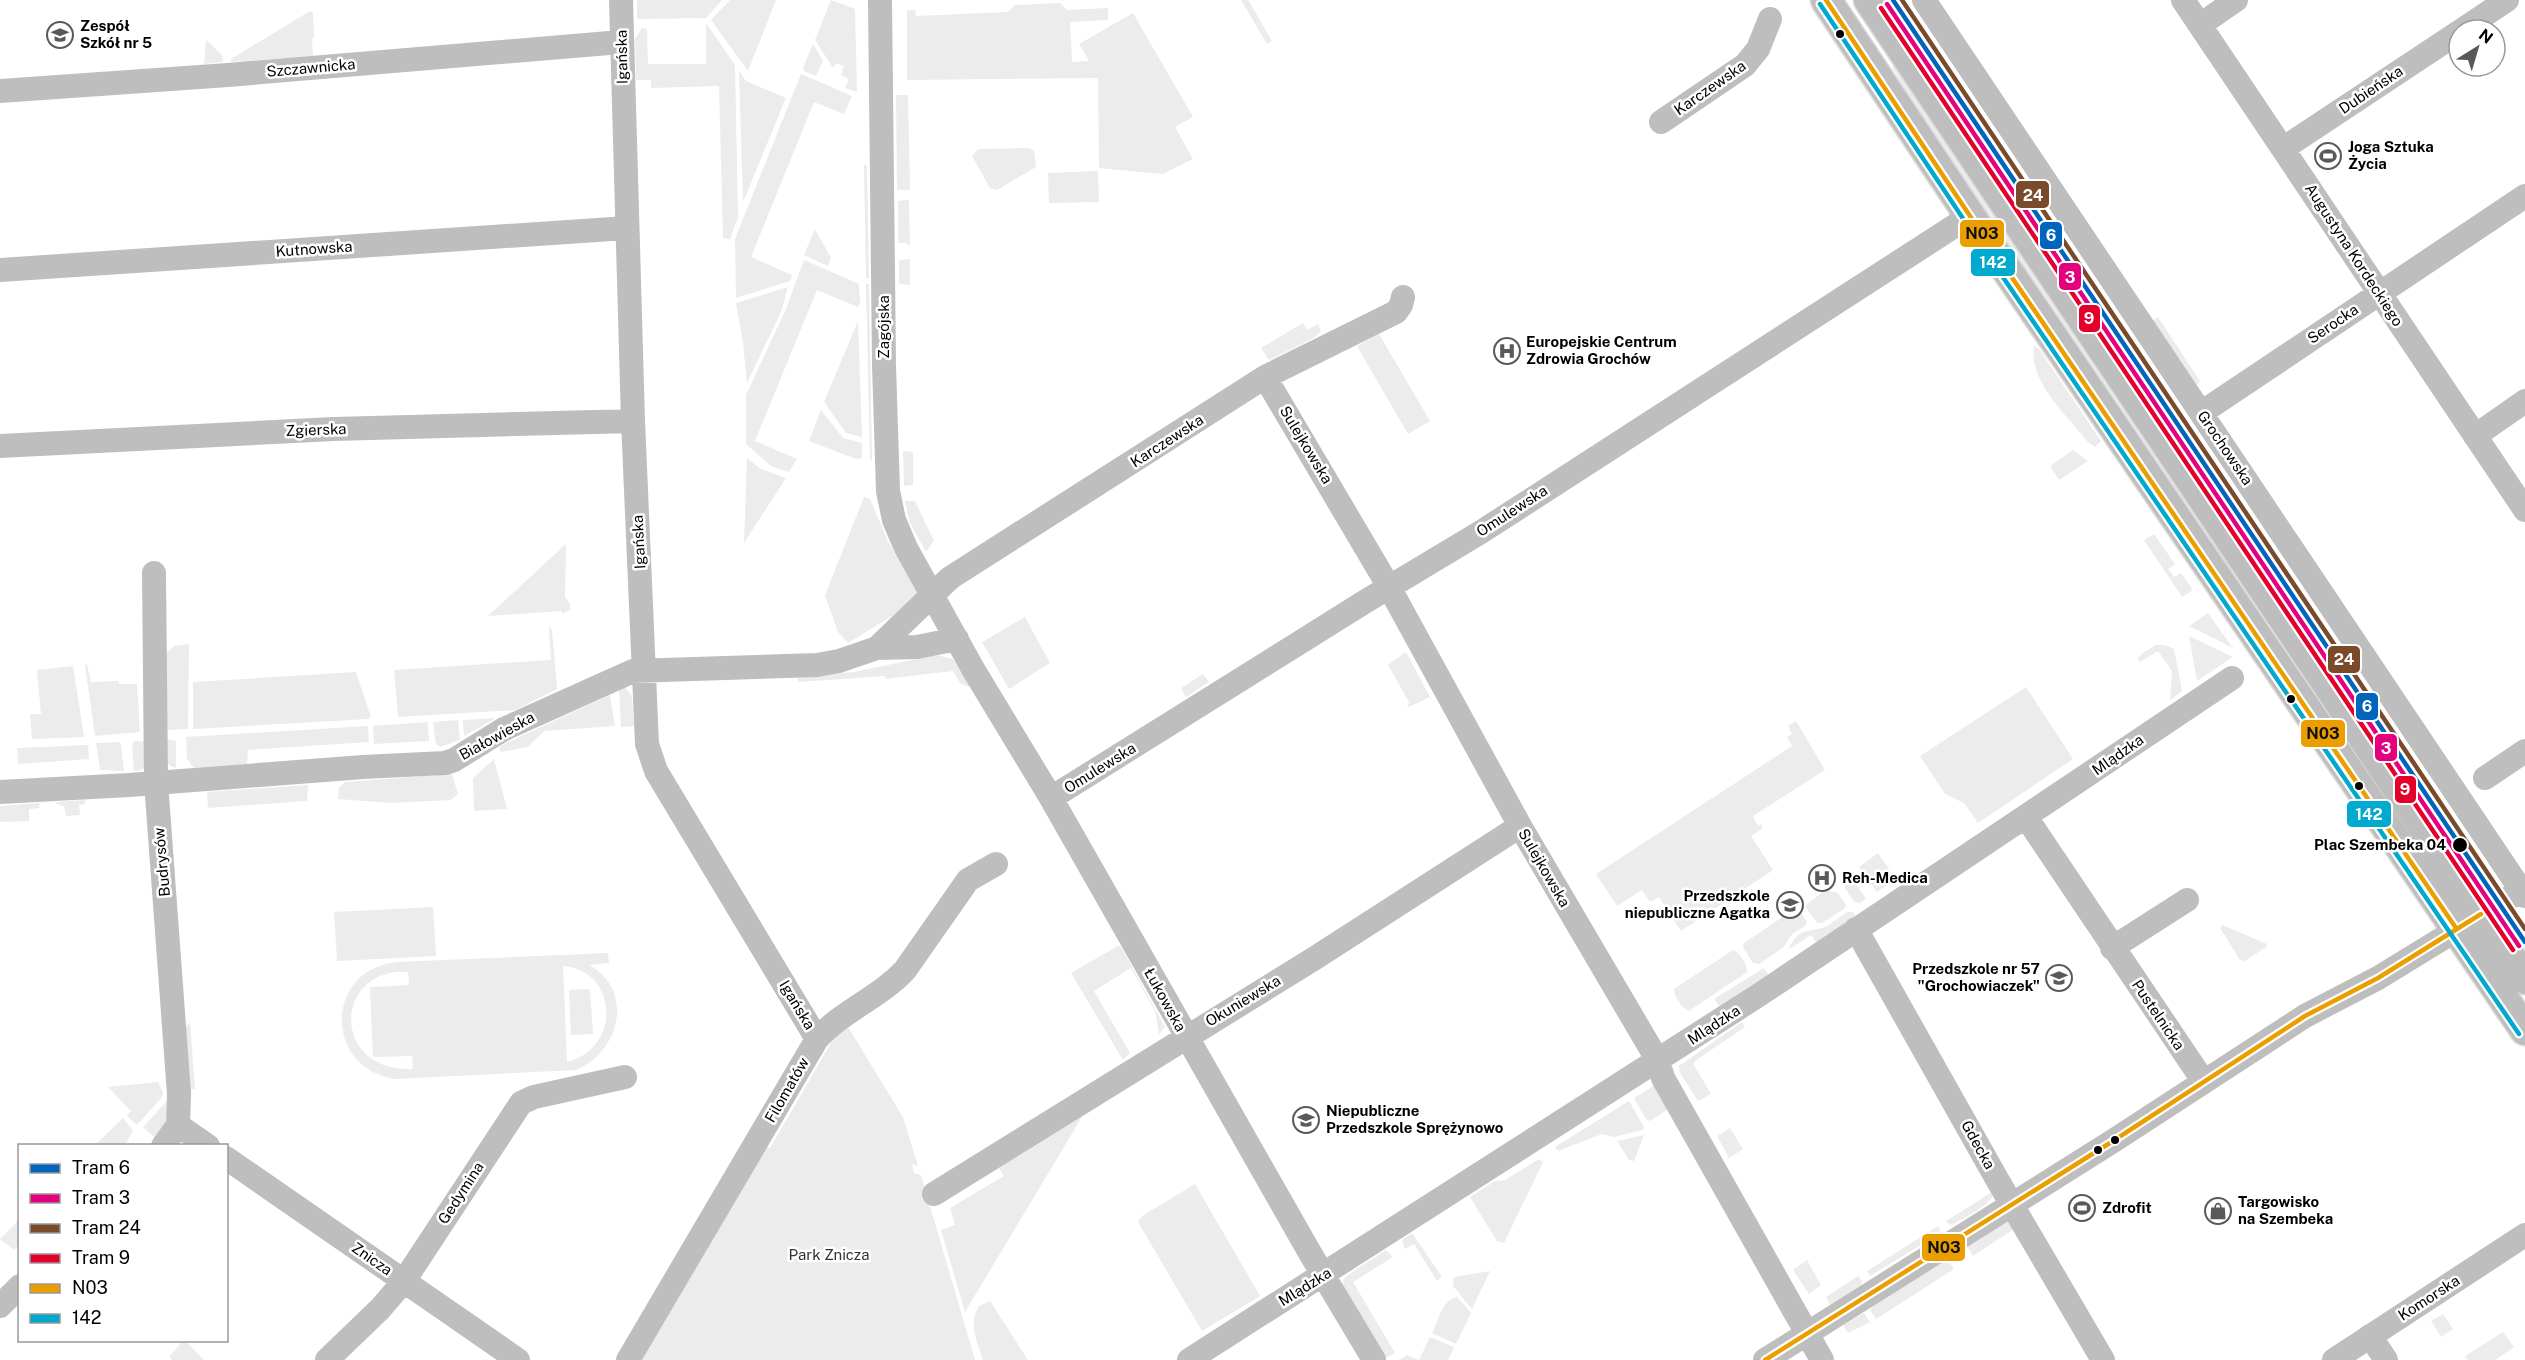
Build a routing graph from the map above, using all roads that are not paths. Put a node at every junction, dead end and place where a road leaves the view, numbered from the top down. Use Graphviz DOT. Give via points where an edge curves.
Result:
graph roads {
  1 [pos="621,0"];
  2 [pos="880,0"];
  3 [pos="1826,0"];
  4 [pos="1869,0"];
  5 [pos="1924,0"];
  6 [pos="2183,0"];
  7 [pos="2236,0"];
  8 [pos="2507,0"];
  9 [pos="2480,18"];
  10 [pos="1770,19"];
  11 [pos="2200,24"];
  12 [pos="2447,40"];
  13 [pos="621,42"];
  14 [pos="0,91"];
  15 [pos="1661,122"];
  16 [pos="2284,148"];
  17 [pos="2525,196"];
  18 [pos="1970,216"];
  19 [pos="627,228"];
  20 [pos="0,270"];
  21 [pos="2379,293"];
  22 [pos="1403,297"];
  23 [pos="1265,377"];
  24 [pos="2525,401"];
  25 [pos="2201,412"];
  26 [pos="633,421"];
  27 [pos="2475,436"];
  28 [pos="0,446"];
  29 [pos="2525,510"];
  30 [pos="154,573"];
  31 [pos="1389,587"];
  32 [pos="933,594"];
  33 [pos="957,639"];
  34 [pos="877,648"];
  35 [pos="645,669"];
  36 [pos="2232,678"];
  37 [pos="2525,751"];
  38 [pos="2485,778"];
  39 [pos="156,782"];
  40 [pos="0,792"];
  41 [pos="1051,798"];
  42 [pos="2026,817"];
  43 [pos="1520,826"];
  44 [pos="996,864"];
  45 [pos="2524,891"];
  46 [pos="2187,900"];
  47 [pos="2468,921"];
  48 [pos="1856,929"];
  49 [pos="2112,948"];
  50 [pos="2525,979"];
  51 [pos="2525,1030"];
  52 [pos="1186,1036"];
  53 [pos="817,1039"];
  54 [pos="1658,1061"];
  55 [pos="625,1077"];
  56 [pos="2204,1082"];
  57 [pos="178,1125"];
  58 [pos="164,1144"];
  59 [pos="205,1144"];
  60 [pos="228,1159"];
  61 [pos="934,1194"];
  62 [pos="2013,1203"];
  63 [pos="2525,1235"];
  64 [pos="1323,1275"];
  65 [pos="404,1281"];
  66 [pos="18,1288"];
  67 [pos="0,1306"];
  68 [pos="1807,1333"];
  69 [pos="2370,1336"];
  70 [pos="327,1360"];
  71 [pos="518,1360"];
  72 [pos="628,1360"];
  73 [pos="1189,1360"];
  74 [pos="1374,1360"];
  75 [pos="1765,1360"];
  76 [pos="1822,1360"];
  77 [pos="2103,1360"];
  78 [pos="2334,1360"];
  79 [pos="2385,1360"];
  1 -- 13 [label="street, Igańska"];
  2 -- 32 [label="street, Zagójska" via="888,491 898,528"];
  3 -- 18 [label="main road"];
  4 -- 47 [label="main road"];
  5 -- 25 [label="street, Grochowska"];
  6 -- 11 [label="street, Augustyna Kordeckiego"];
  7 -- 11 [label="street"];
  8 -- 9 [label="street, Dubieńska"];
  10 -- 15 [label="street, Karczewska" via="1758,49 1746,65"];
  11 -- 16 [label="street, Augustyna Kordeckiego"];
  12 -- 16 [label="street, Dubieńska"];
  13 -- 14 [label="street, Szczawnicka"];
  13 -- 19 [label="street, Igańska"];
  16 -- 21 [label="street, Augustyna Kordeckiego"];
  17 -- 21 [label="street, Serocka"];
  18 -- 31 [label="street, Omulewska" via="1481,532"];
  18 -- 47 [label="main road"];
  19 -- 20 [label="street, Kutnowska"];
  19 -- 26 [label="street, Igańska"];
  21 -- 25 [label="street, Serocka"];
  21 -- 27 [label="street, Augustyna Kordeckiego"];
  22 -- 23 [label="street, Karczewska" via="1396,312"];
  23 -- 31 [label="street, Sulejkowska"];
  23 -- 32 [label="street, Karczewska" via="950,578"];
  24 -- 27 [label="street"];
  25 -- 45 [label="street, Grochowska"];
  26 -- 28 [label="street, Zgierska" via="322,429"];
  26 -- 35 [label="street, Igańska"];
  27 -- 29 [label="street, Augustyna Kordeckiego"];
  30 -- 39 [label="street, Budrysów"];
  31 -- 41 [label="street, Omulewska"];
  31 -- 43 [label="street, Sulejkowska"];
  32 -- 33 [label="street, Zagójska"];
  32 -- 34 [label="street, Białowieska"];
  33 -- 34 [label="street, Białowieska" via="917,647"];
  33 -- 41 [label="street, Łukowska"];
  34 -- 35 [label="street, Białowieska" via="817,665"];
  35 -- 39 [label="street, Białowieska" via="623,674 564,700 445,764"];
  35 -- 53 [label="street, Igańska" via="647,744 656,771"];
  36 -- 42 [label="street, Mlądzka"];
  37 -- 38 [label="street"];
  39 -- 40 [label="street, Białowieska"];
  39 -- 57 [label="street, Budrysów"];
  41 -- 52 [label="street, Łukowska"];
  42 -- 48 [label="street, Mlądzka"];
  42 -- 49 [label="street, Pustelnicka"];
  43 -- 52 [label="street, Okuniewska"];
  43 -- 54 [label="street, Sulejkowska"];
  44 -- 53 [label="street, Filomatów" via="968,880 894,982 828,1026"];
  45 -- 47 [label="street"];
  46 -- 49 [label="street"];
  47 -- 50 [label="main road"];
  47 -- 51 [label="main road"];
  47 -- 56 [label="street" via="2378,978 2305,1016"];
  48 -- 54 [label="street, Mlądzka"];
  48 -- 62 [label="street, Gdecka"];
  49 -- 56 [label="street, Pustelnicka"];
  52 -- 61 [label="street, Okuniewska"];
  52 -- 64 [label="street, Łukowska"];
  53 -- 72 [label="street, Filomatów"];
  54 -- 64 [label="street, Mlądzka"];
  54 -- 68 [label="street, Sulejkowska"];
  55 -- 65 [label="street, Gedymina" via="521,1103"];
  56 -- 62 [label="street"];
  57 -- 58 [label="street"];
  57 -- 59 [label="street"];
  60 -- 65 [label="street, Znicza"];
  62 -- 68 [label="street"];
  62 -- 77 [label="street, Gdecka"];
  63 -- 69 [label="street, Komorska"];
  64 -- 73 [label="street, Mlądzka"];
  64 -- 74 [label="street, Łukowska"];
  65 -- 70 [label="street, Gedymina"];
  65 -- 71 [label="street, Znicza"];
  66 -- 67 [label="street"];
  68 -- 75 [label="street"];
  68 -- 76 [label="street, Sulejkowska"];
  69 -- 78 [label="street, Komorska"];
  69 -- 79 [label="street"];
}
